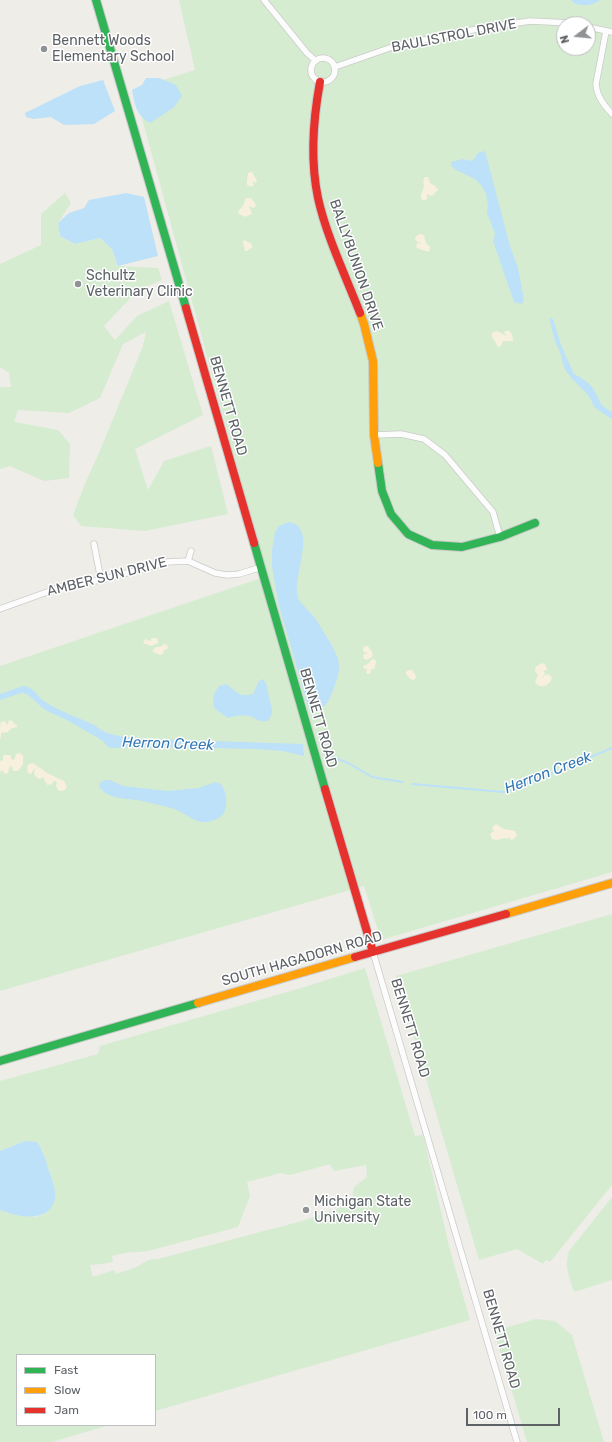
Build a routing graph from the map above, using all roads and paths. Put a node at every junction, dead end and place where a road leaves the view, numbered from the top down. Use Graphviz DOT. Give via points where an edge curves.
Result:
graph roads {
  1 [pos="96,0"];
  2 [pos="264,0"];
  3 [pos="556,22"];
  4 [pos="596,29"];
  5 [pos="606,31"];
  6 [pos="612,32"];
  7 [pos="316,61"];
  8 [pos="334,67"];
  9 [pos="320,82"];
  10 [pos="612,114"];
  11 [pos="374,435"];
  12 [pos="535,523"];
  13 [pos="500,537"];
  14 [pos="94,544"];
  15 [pos="191,551"];
  16 [pos="188,561"];
  17 [pos="262,567"];
  18 [pos="101,580"];
  19 [pos="0,609"];
  20 [pos="612,883"];
  21 [pos="373,952"];
  22 [pos="0,1061"];
  23 [pos="517,1442"];
  1 -- 17 [label="street, BENNETT ROAD"];
  2 -- 7 [label="street"];
  3 -- 8 [label="street, BAULISTROL DRIVE" via="530,21 472,30 395,46"];
  4 -- 5 [label="street"];
  5 -- 6 [label="street"];
  5 -- 10 [label="street" via="596,90"];
  7 -- 8 [label="street" via="327,59"];
  7 -- 9 [label="street" via="311,71 313,77"];
  8 -- 9 [label="street" via="335,74 331,80"];
  9 -- 11 [label="street, BALLYBUNION DRIVE" via="315,111 314,151 318,198 330,238 364,324 373,361"];
  11 -- 13 [label="street" via="401,434 424,439 445,455 493,512"];
  11 -- 13 [label="street, BALLYBUNION DRIVE" via="382,491 391,514 408,534 432,545 462,547"];
  12 -- 13 [label="street, BALLYBUNION DRIVE"];
  14 -- 18 [label="street"];
  15 -- 16 [label="street"];
  16 -- 17 [label="street, AMBER SUN DRIVE" via="226,575"];
  16 -- 18 [label="street, AMBER SUN DRIVE" via="167,562"];
  17 -- 21 [label="street, BENNETT ROAD"];
  18 -- 19 [label="street, AMBER SUN DRIVE" via="64,586"];
  20 -- 21 [label="street, SOUTH HAGADORN ROAD"];
  21 -- 22 [label="street, SOUTH HAGADORN ROAD"];
  21 -- 23 [label="street, BENNETT ROAD"];
}
